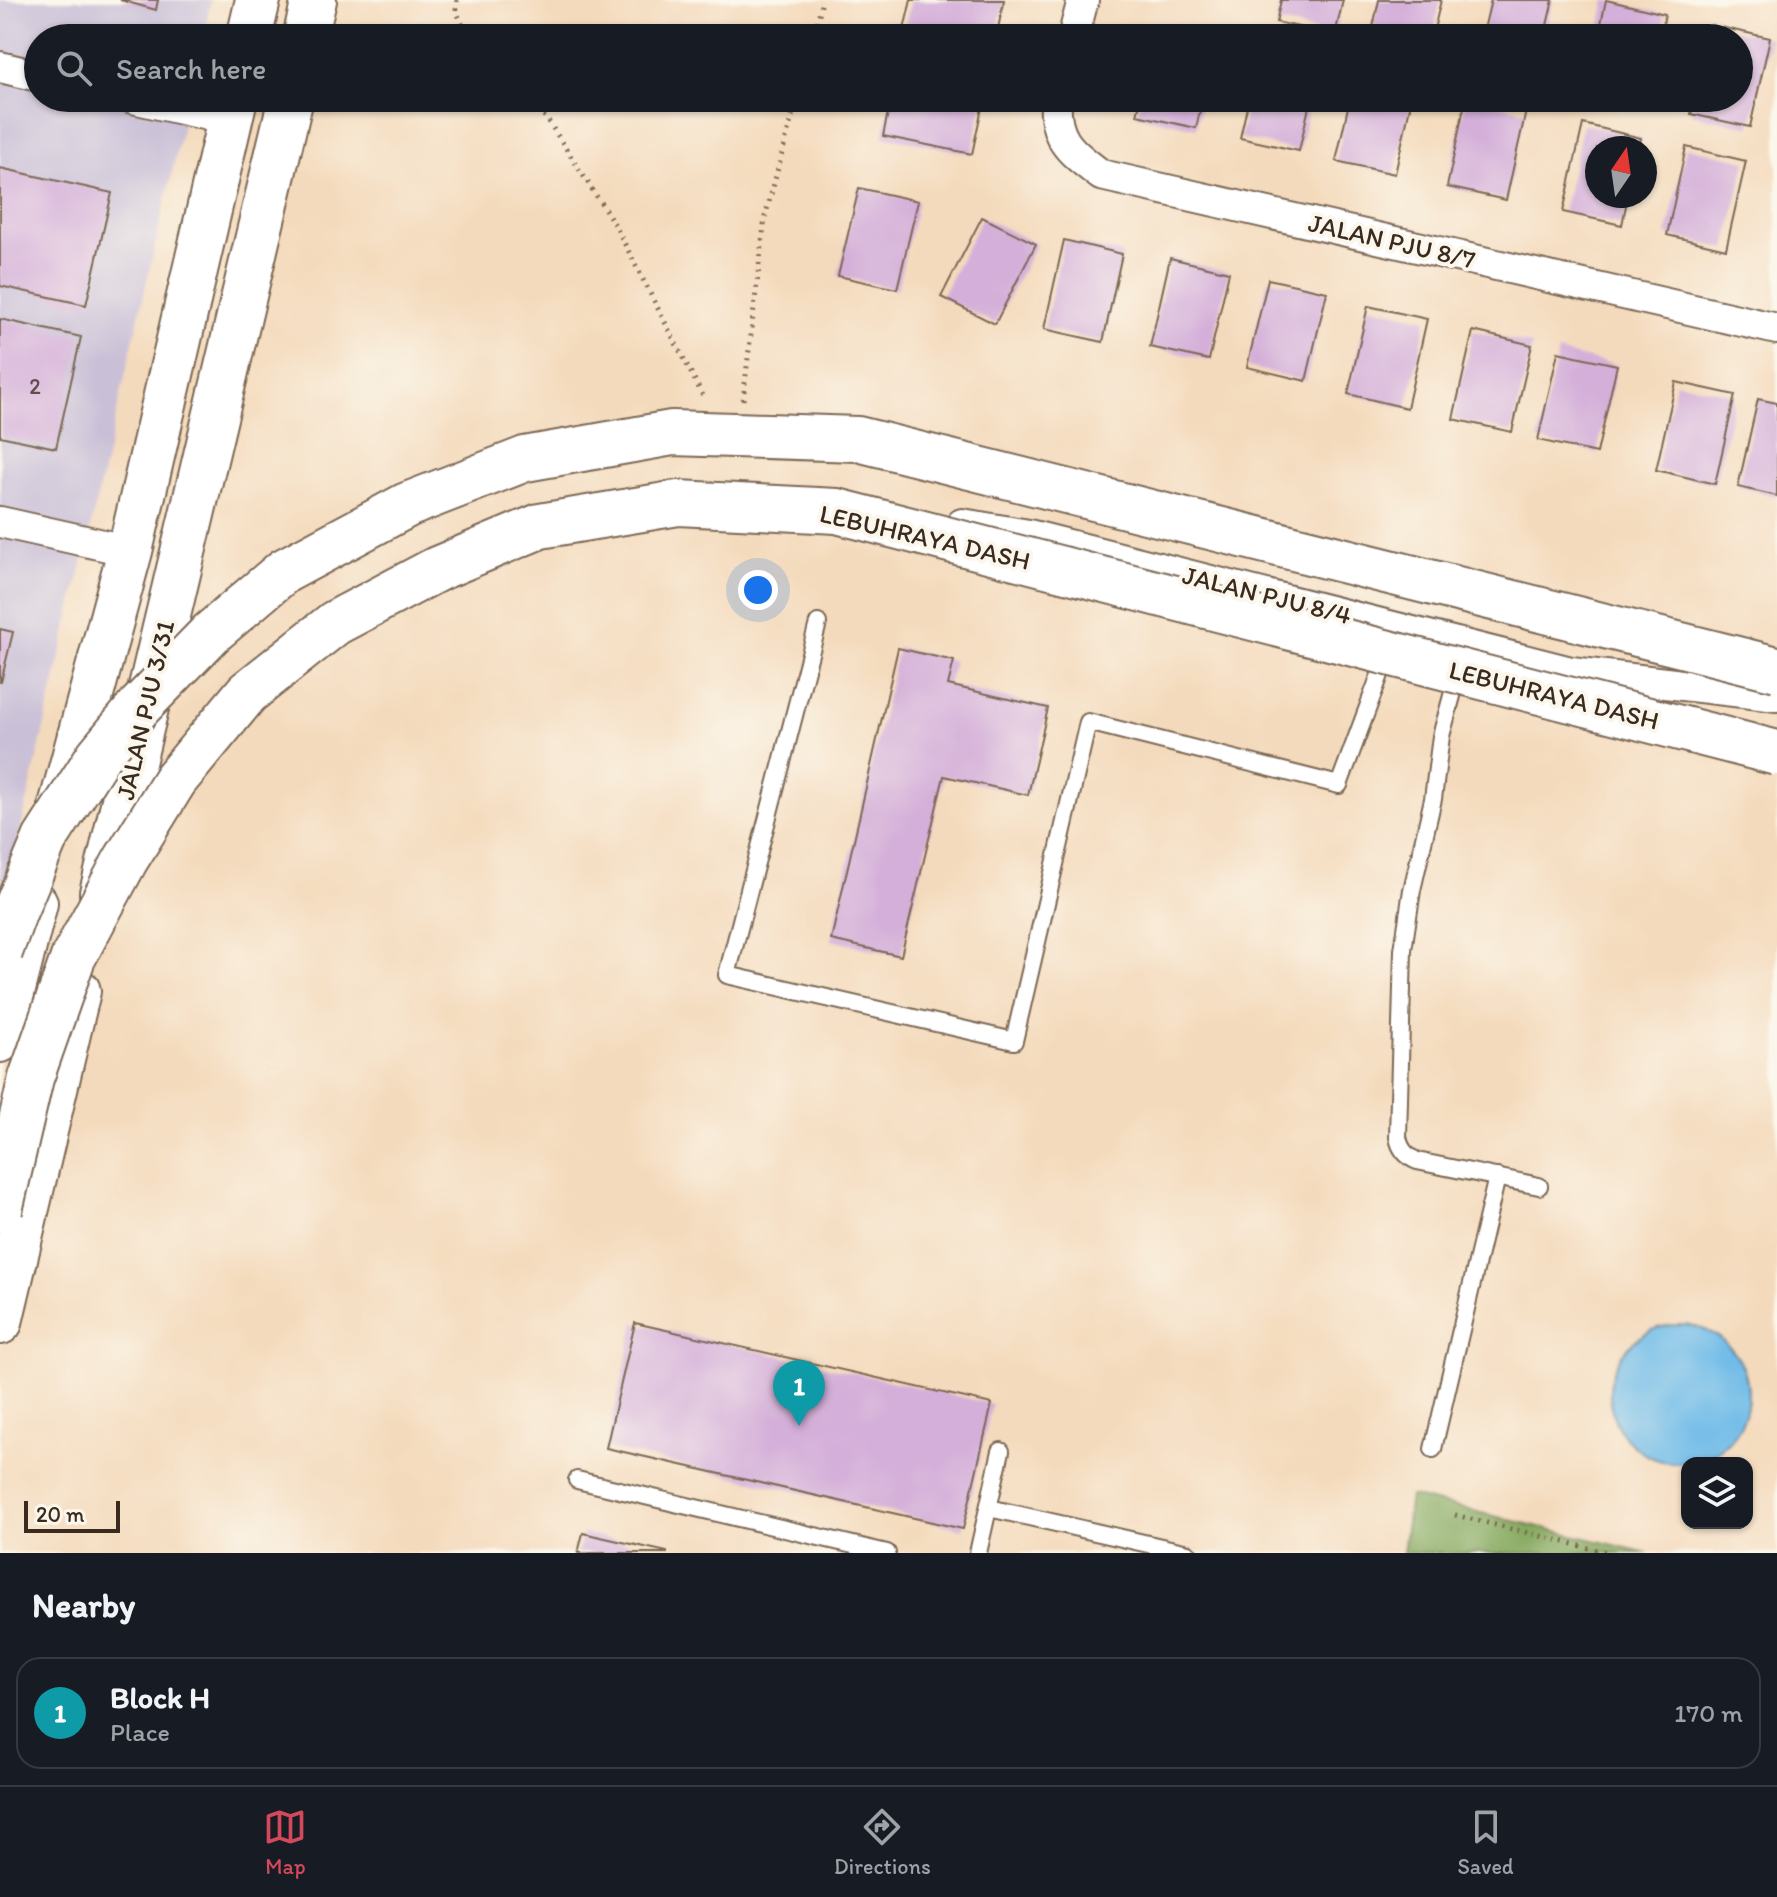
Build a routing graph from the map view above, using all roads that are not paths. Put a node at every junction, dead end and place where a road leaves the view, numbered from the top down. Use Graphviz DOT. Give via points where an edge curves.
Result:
graph roads {
  1 [pos="258,0"];
  2 [pos="314,0"];
  3 [pos="1083,0"];
  4 [pos="252,24"];
  5 [pos="308,24"];
  6 [pos="1077,24"];
  7 [pos="0,67"];
  8 [pos="24,73"];
  9 [pos="231,112"];
  10 [pos="288,112"];
  11 [pos="1056,112"];
  12 [pos="1777,329"];
  13 [pos="758,489"];
  14 [pos="0,522"];
  15 [pos="130,551"];
  16 [pos="818,623"];
  17 [pos="1397,628"];
  18 [pos="1466,646"];
  19 [pos="1777,669"];
  20 [pos="1777,696"];
  21 [pos="1777,753"];
  22 [pos="4,977"];
  23 [pos="75,1004"];
  24 [pos="0,1040"];
  25 [pos="1497,1177"];
  26 [pos="1539,1186"];
  27 [pos="0,1210"];
  28 [pos="0,1322"];
  29 [pos="1433,1449"];
  30 [pos="1001,1451"];
  31 [pos="577,1480"];
  32 [pos="989,1508"];
  33 [pos="887,1553"];
  34 [pos="978,1553"];
  35 [pos="1188,1553"];
  1 -- 4 [label="main road"];
  2 -- 5 [label="main road"];
  3 -- 6 [label="street"];
  7 -- 8 [label="street"];
  9 -- 15 [label="main road, JALAN PJU 3/31"];
  10 -- 23 [label="main road, JALAN PJU 3/31"];
  11 -- 12 [label="street, JALAN PJU 8/7" via="1061,138 1101,175"];
  13 -- 17 [label="street, JALAN PJU 8/4" via="1029,535"];
  14 -- 15 [label="street"];
  15 -- 22 [label="main road, JALAN PJU 3/31"];
  16 -- 17 [label="lane" via="727,975 1014,1041 1088,722 1339,785"];
  17 -- 18 [label="street, JALAN PJU 8/4"];
  18 -- 20 [label="street, JALAN PJU 8/4" via="1571,672"];
  18 -- 25 [label="lane" via="1441,736 1403,950 1398,1137 1404,1152 1417,1161"];
  19 -- 22 [label="main road, bridge" via="858,439 672,433 525,459 407,505 284,571 211,633 99,755 45,839"];
  21 -- 27 [label="main road, LEBUHRAYA DASH, bridge" via="837,511 678,503 540,526 437,569 335,623 247,693 175,780 73,958 31,1078"];
  22 -- 23 [label="street"];
  22 -- 24 [label="main road, JALAN PJU 3/31"];
  23 -- 28 [label="main road, JALAN PJU 3/31"];
  25 -- 26 [label="lane"];
  25 -- 29 [label="lane"];
  30 -- 32 [label="lane"];
  31 -- 33 [label="lane"];
  32 -- 34 [label="lane"];
  32 -- 35 [label="lane"];
}
